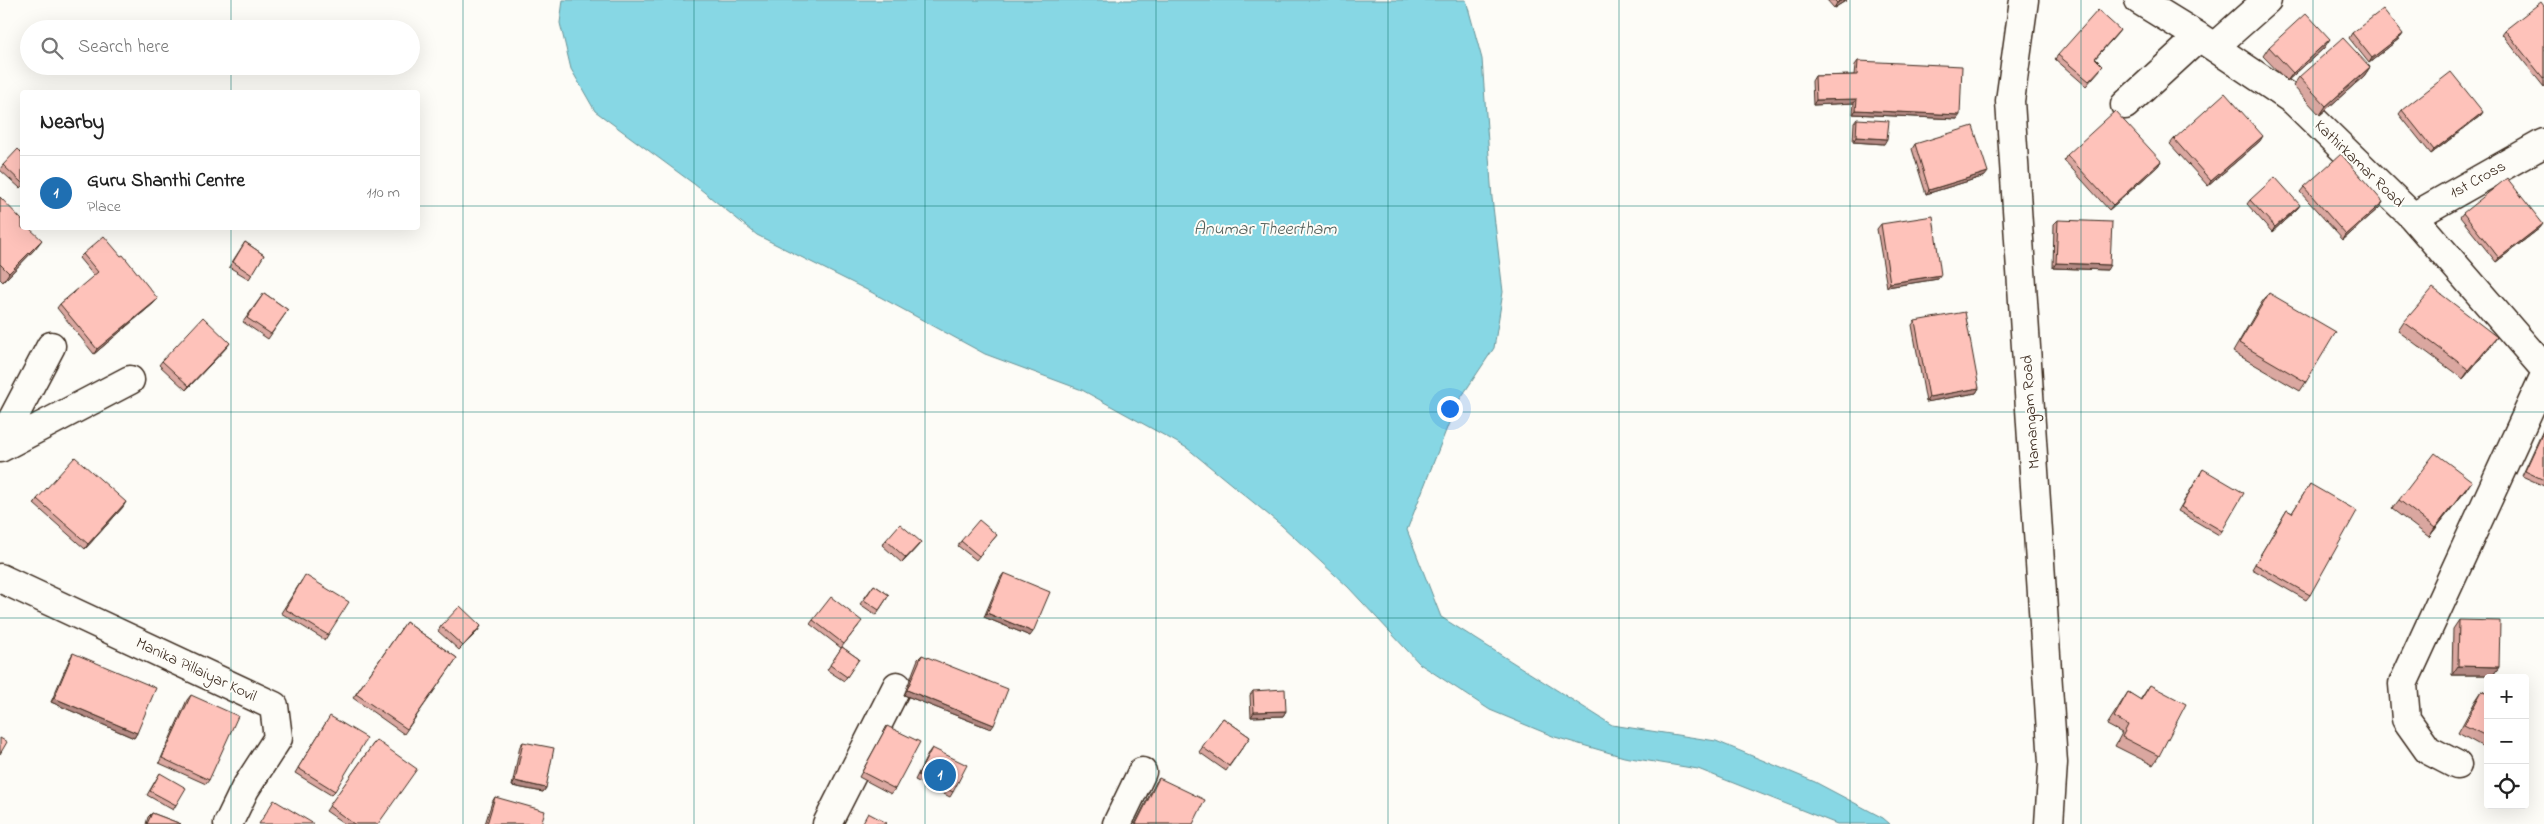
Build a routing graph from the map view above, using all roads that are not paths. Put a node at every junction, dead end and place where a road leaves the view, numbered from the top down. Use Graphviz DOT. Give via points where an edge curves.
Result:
graph roads {
  1 [pos="2024,0"];
  2 [pos="2139,0"];
  3 [pos="2267,0"];
  4 [pos="2207,42"];
  5 [pos="2125,104"];
  6 [pos="2544,144"];
  7 [pos="2412,217"];
  8 [pos="51,346"];
  9 [pos="2544,368"];
  10 [pos="2544,377"];
  11 [pos="130,380"];
  12 [pos="0,443"];
  13 [pos="0,448"];
  14 [pos="0,578"];
  15 [pos="897,686"];
  16 [pos="2457,765"];
  17 [pos="1142,772"];
  18 [pos="228,824"];
  19 [pos="827,824"];
  20 [pos="1117,824"];
  21 [pos="2049,824"];
  1 -- 21 [label="street, Mamangam Road" via="2010,102 2053,763"];
  2 -- 4 [label="street, Kathirkamar Road"];
  3 -- 4 [label="street"];
  4 -- 5 [label="street"];
  4 -- 7 [label="street, Kathirkamar Road" via="2294,102"];
  6 -- 7 [label="street, 1st Cross"];
  7 -- 9 [label="street, Kathirkamar Road"];
  8 -- 12 [label="street"];
  10 -- 16 [label="street" via="2403,684 2406,719 2428,750"];
  11 -- 13 [label="street"];
  14 -- 18 [label="street, Manika Pillaiyar Kovil" via="274,706 278,738 245,789"];
  15 -- 19 [label="street"];
  17 -- 20 [label="street"];
}
